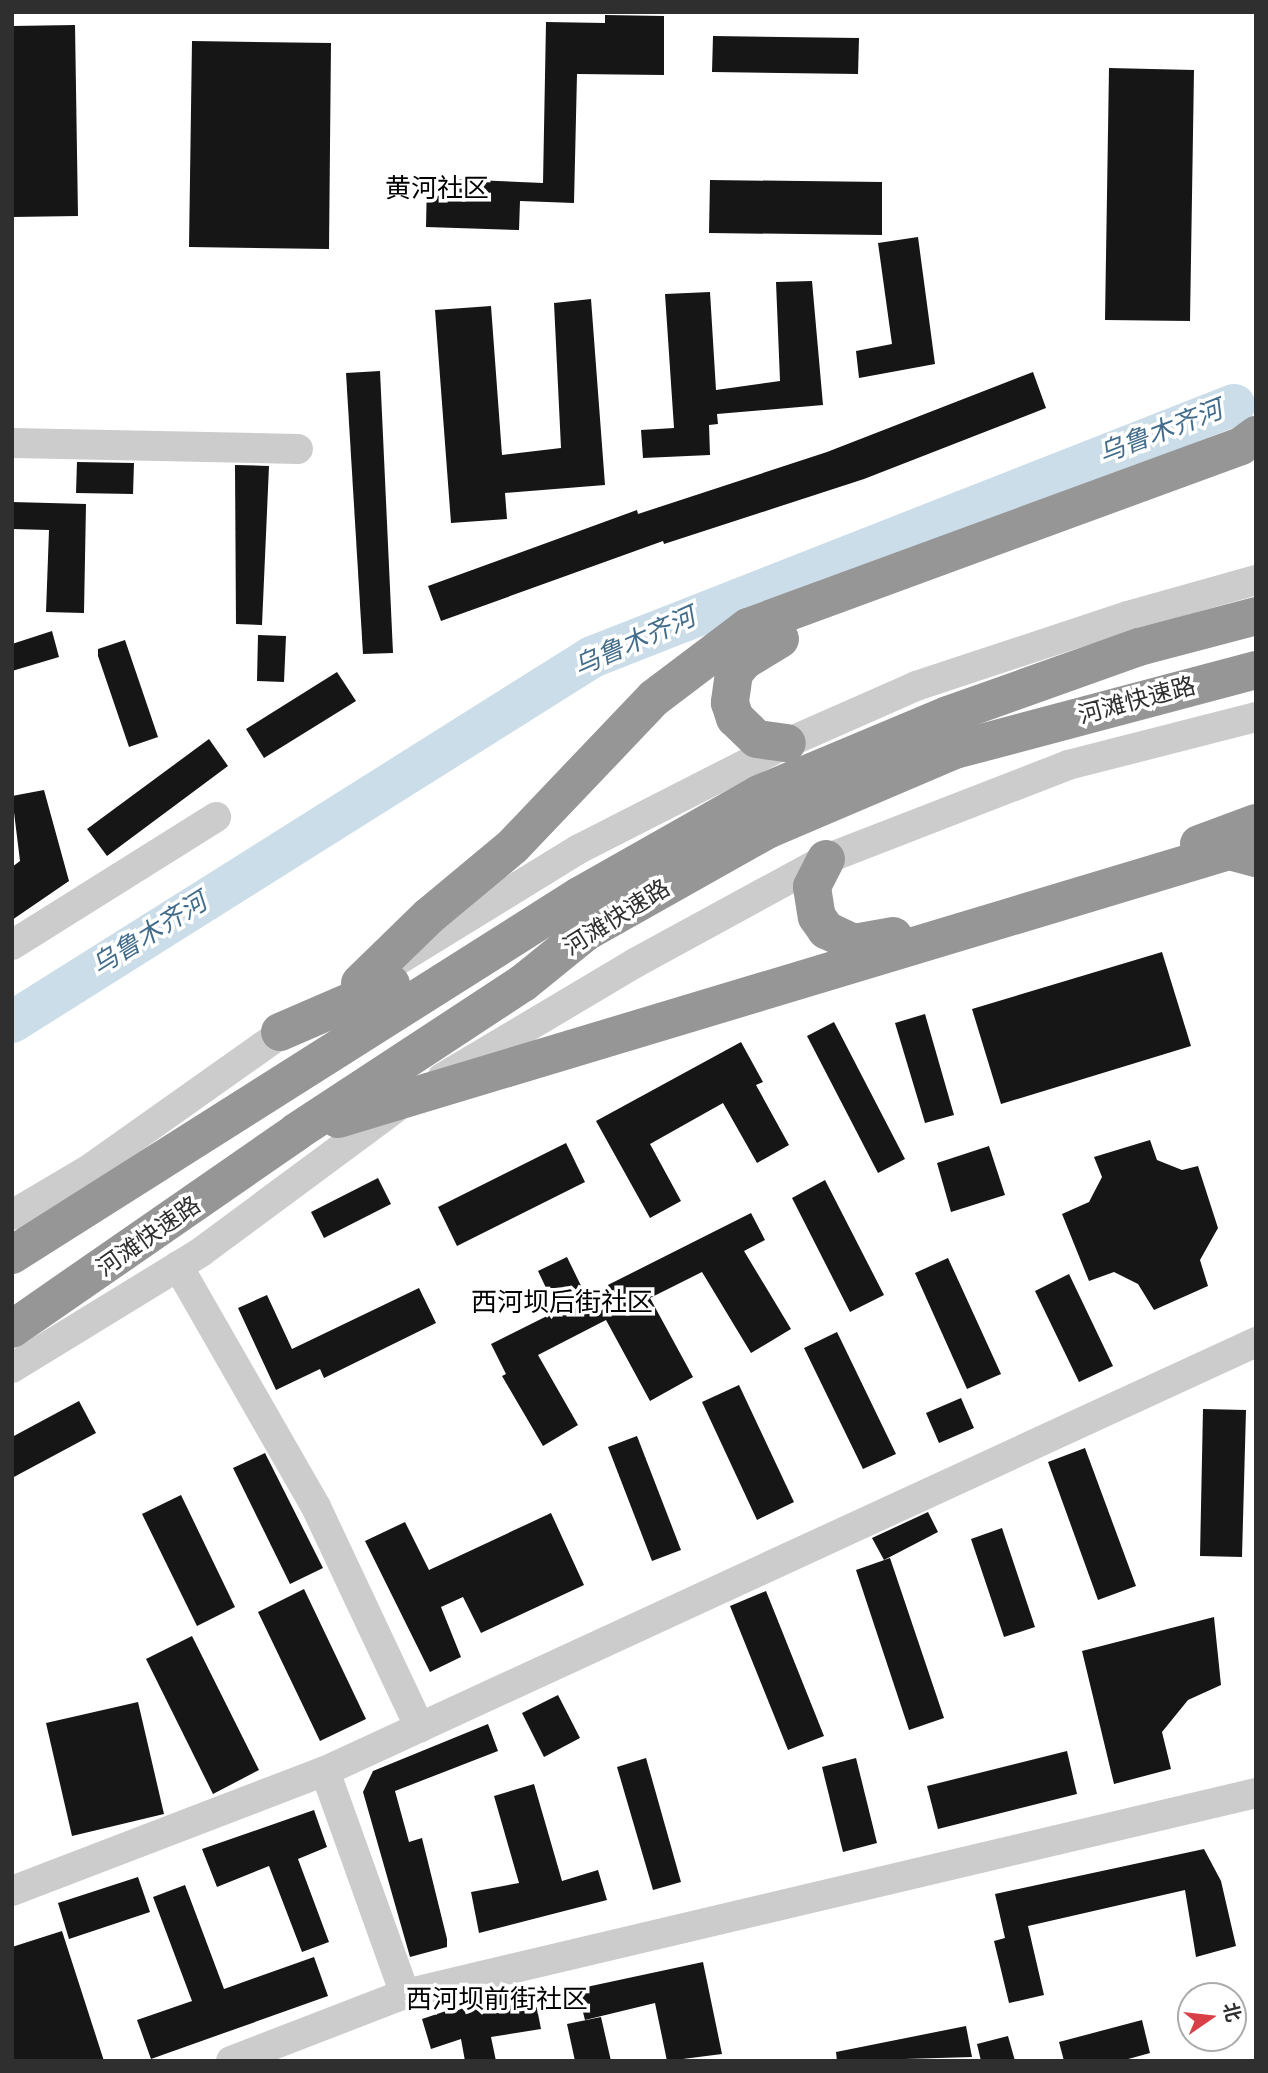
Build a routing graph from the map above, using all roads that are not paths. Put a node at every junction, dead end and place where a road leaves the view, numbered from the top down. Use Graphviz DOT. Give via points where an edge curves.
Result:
graph roads {
  1 [pos="1256,435"];
  2 [pos="12,443"];
  3 [pos="298,449"];
  4 [pos="1256,471"];
  5 [pos="1256,580"];
  6 [pos="1256,616"];
  7 [pos="1256,670"];
  8 [pos="1256,717"];
  9 [pos="787,743"];
  10 [pos="216,817"];
  11 [pos="1256,823"];
  12 [pos="1256,858"];
  13 [pos="826,859"];
  14 [pos="550,915"];
  15 [pos="12,945"];
  16 [pos="360,984"];
  17 [pos="280,1032"];
  18 [pos="408,1098"];
  19 [pos="296,1132"];
  20 [pos="12,1214"];
  21 [pos="12,1255"];
  22 [pos="178,1266"];
  23 [pos="12,1329"];
  24 [pos="1256,1342"];
  25 [pos="12,1368"];
  26 [pos="420,1728"];
  27 [pos="325,1771"];
  28 [pos="1256,1793"];
  29 [pos="12,1891"];
  30 [pos="405,1994"];
  31 [pos="231,2061"];
  1 -- 16 [label="highway" via="1241,446 748,627 654,698 513,846 429,916"];
  2 -- 3 [label="street"];
  4 -- 9 [label="highway" via="1224,475 804,624 744,660 730,688 735,718 744,730 764,741"];
  5 -- 9 [label="street" via="1128,616 916,686"];
  6 -- 14 [label="highway, 河滩快速路" via="1114,656 948,715 759,794"];
  7 -- 19 [label="highway, 河滩快速路" via="955,750 766,830 586,932 523,984"];
  8 -- 13 [label="street" via="1068,765"];
  9 -- 16 [label="street" via="579,849"];
  10 -- 15 [label="street"];
  11 -- 13 [label="highway" via="870,943 839,939 817,917 812,887"];
  12 -- 18 [label="highway" via="1229,851"];
  13 -- 18 [label="street" via="635,963"];
  14 -- 17 [label="highway"];
  14 -- 21 [label="highway, 河滩快速路"];
  16 -- 17 [label="street"];
  17 -- 20 [label="street" via="90,1168"];
  18 -- 19 [label="highway"];
  18 -- 22 [label="street"];
  19 -- 23 [label="highway, 河滩快速路"];
  22 -- 25 [label="street"];
  22 -- 26 [label="street" via="316,1507"];
  24 -- 26 [label="street"];
  26 -- 27 [label="street"];
  27 -- 29 [label="street"];
  27 -- 30 [label="street"];
  28 -- 30 [label="street"];
  30 -- 31 [label="street"];
}
